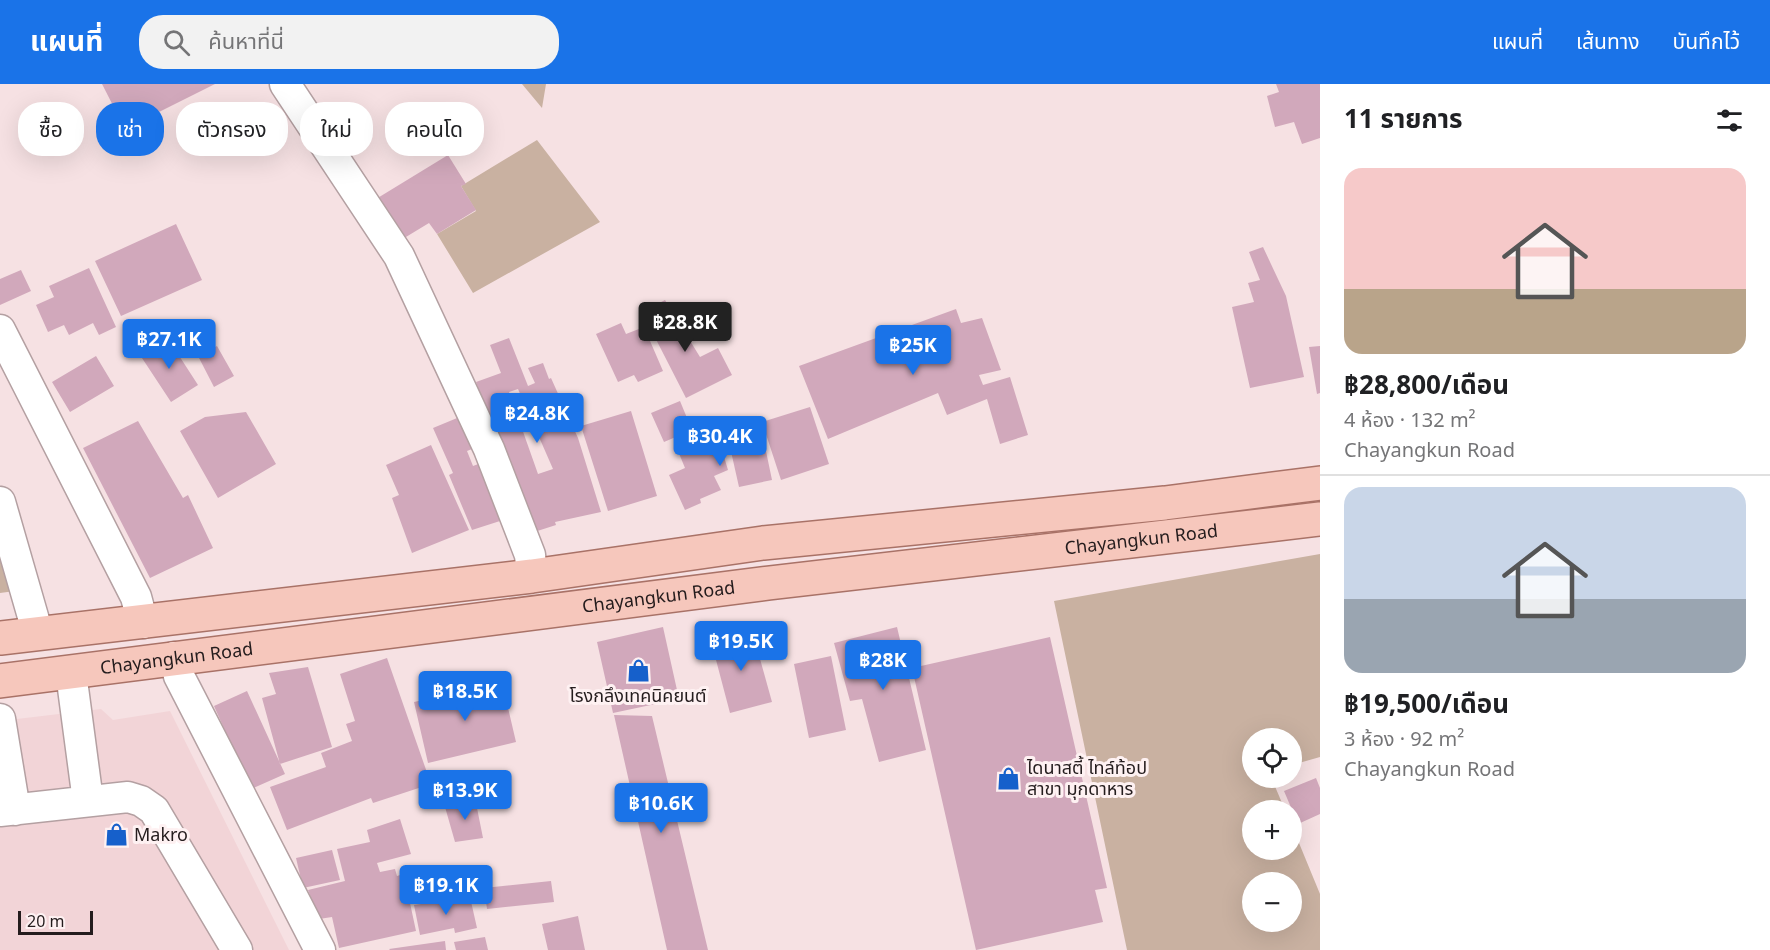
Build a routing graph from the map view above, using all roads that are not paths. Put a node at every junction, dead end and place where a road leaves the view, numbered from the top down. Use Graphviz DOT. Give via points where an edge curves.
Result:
graph roads {
  1 [pos="285,84"];
  2 [pos="0,330"];
  3 [pos="1320,483"];
  4 [pos="0,502"];
  5 [pos="1320,519"];
  6 [pos="764,543"];
  7 [pos="532,576"];
  8 [pos="769,583"];
  9 [pos="143,623"];
  10 [pos="38,634"];
  11 [pos="0,638"];
  12 [pos="174,657"];
  13 [pos="71,673"];
  14 [pos="0,681"];
  15 [pos="0,718"];
  16 [pos="88,801"];
  17 [pos="7,810"];
  18 [pos="237,950"];
  19 [pos="320,950"];
  1 -- 7 [label="street" via="399,256 489,449 530,555"];
  2 -- 9 [label="street" via="136,597"];
  3 -- 6 [label="main road, Chayangkun Road" via="1165,503"];
  4 -- 10 [label="street"];
  5 -- 8 [label="main road, Chayangkun Road"];
  6 -- 7 [label="main road, Chayangkun Road"];
  6 -- 8 [label="main road"];
  7 -- 9 [label="main road, Chayangkun Road"];
  8 -- 12 [label="main road, Chayangkun Road"];
  9 -- 10 [label="main road, Chayangkun Road"];
  10 -- 11 [label="main road, Chayangkun Road"];
  12 -- 13 [label="main road, Chayangkun Road"];
  12 -- 19 [label="street" via="178,676"];
  13 -- 14 [label="main road, Chayangkun Road"];
  13 -- 16 [label="street"];
  15 -- 17 [label="street"];
  16 -- 17 [label="street"];
  16 -- 18 [label="street" via="128,797 154,810"];
}
